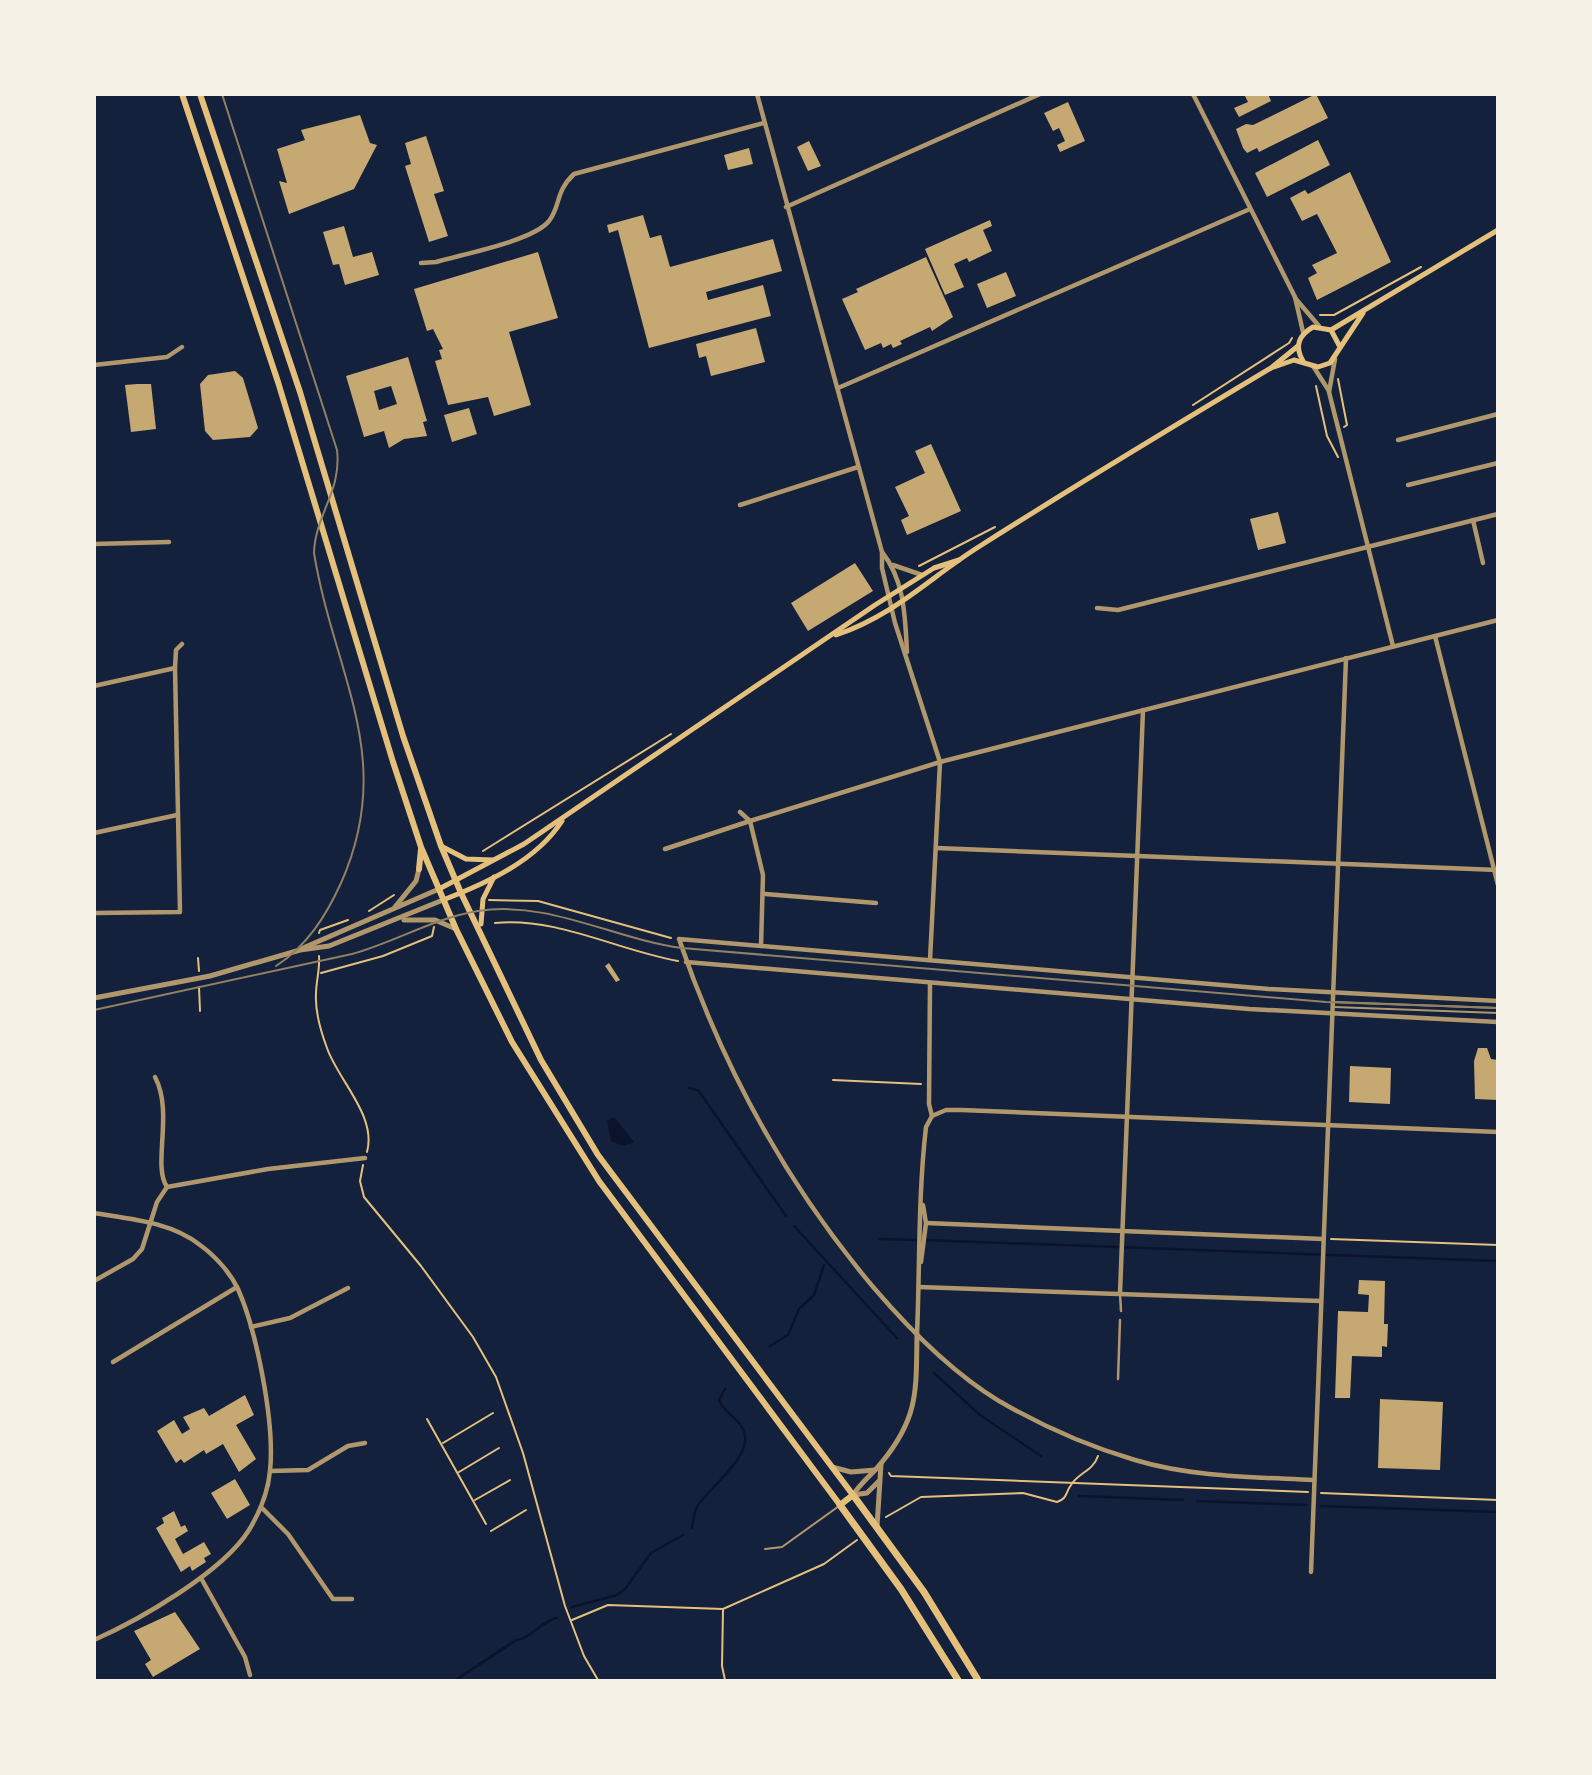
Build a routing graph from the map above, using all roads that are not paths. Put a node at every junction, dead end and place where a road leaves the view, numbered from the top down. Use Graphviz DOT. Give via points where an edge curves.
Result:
graph roads {
  1 [pos="182,94"];
  2 [pos="200,94"];
  3 [pos="757,94"];
  4 [pos="1040,94"];
  5 [pos="1193,94"];
  6 [pos="764,123"];
  7 [pos="786,207"];
  8 [pos="1250,209"];
  9 [pos="1497,230"];
  10 [pos="421,262"];
  11 [pos="1295,297"];
  12 [pos="1366,310"];
  13 [pos="1319,326"];
  14 [pos="1331,330"];
  15 [pos="1303,332"];
  16 [pos="182,346"];
  17 [pos="1298,346"];
  18 [pos="1340,348"];
  19 [pos="1335,359"];
  20 [pos="1303,360"];
  21 [pos="94,365"];
  22 [pos="1313,366"];
  23 [pos="1271,368"];
  24 [pos="838,388"];
  25 [pos="1329,392"];
  26 [pos="1497,414"];
  27 [pos="1398,440"];
  28 [pos="1497,463"];
  29 [pos="858,467"];
  30 [pos="1408,485"];
  31 [pos="740,505"];
  32 [pos="1497,514"];
  33 [pos="1473,520"];
  34 [pos="169,542"];
  35 [pos="94,544"];
  36 [pos="1368,546"];
  37 [pos="882,552"];
  38 [pos="959,560"];
  39 [pos="1483,563"];
  40 [pos="892,565"];
  41 [pos="922,575"];
  42 [pos="900,589"];
  43 [pos="889,596"];
  44 [pos="903,603"];
  45 [pos="1097,608"];
  46 [pos="892,610"];
  47 [pos="1497,620"];
  48 [pos="1435,636"];
  49 [pos="830,637"];
  50 [pos="182,645"];
  51 [pos="1393,646"];
  52 [pos="907,653"];
  53 [pos="1346,658"];
  54 [pos="175,668"];
  55 [pos="94,687"];
  56 [pos="1143,710"];
  57 [pos="940,762"];
  58 [pos="740,812"];
  59 [pos="177,815"];
  60 [pos="563,818"];
  61 [pos="750,821"];
  62 [pos="94,833"];
  63 [pos="441,846"];
  64 [pos="421,847"];
  65 [pos="936,848"];
  66 [pos="665,849"];
  67 [pos="1138,855"];
  68 [pos="496,860"];
  69 [pos="1338,863"];
  70 [pos="419,869"];
  71 [pos="1496,870"];
  72 [pos="494,877"];
  73 [pos="456,881"];
  74 [pos="1497,885"];
  75 [pos="439,889"];
  76 [pos="461,893"];
  77 [pos="765,894"];
  78 [pos="443,900"];
  79 [pos="876,903"];
  80 [pos="392,910"];
  81 [pos="94,913"];
  82 [pos="398,920"];
  83 [pos="481,924"];
  84 [pos="456,929"];
  85 [pos="487,946"];
  86 [pos="761,946"];
  87 [pos="300,950"];
  88 [pos="930,960"];
  89 [pos="687,962"];
  90 [pos="1133,976"];
  91 [pos="930,983"];
  92 [pos="1333,993"];
  93 [pos="94,998"];
  94 [pos="1132,999"];
  95 [pos="1497,1001"];
  96 [pos="1333,1004"];
  97 [pos="1497,1008"];
  98 [pos="1497,1013"];
  99 [pos="1332,1015"];
  100 [pos="1497,1022"];
  101 [pos="155,1077"];
  102 [pos="932,1116"];
  103 [pos="1127,1118"];
  104 [pos="1327,1126"];
  105 [pos="1497,1132"];
  106 [pos="365,1158"];
  107 [pos="167,1187"];
  108 [pos="922,1201"];
  109 [pos="94,1213"];
  110 [pos="150,1222"];
  111 [pos="926,1223"];
  112 [pos="1123,1231"];
  113 [pos="1323,1240"];
  114 [pos="920,1266"];
  115 [pos="94,1281"];
  116 [pos="237,1287"];
  117 [pos="919,1287"];
  118 [pos="348,1288"];
  119 [pos="1121,1293"];
  120 [pos="1321,1301"];
  121 [pos="1121,1311"];
  122 [pos="1120,1320"];
  123 [pos="251,1327"];
  124 [pos="917,1335"];
  125 [pos="113,1362"];
  126 [pos="1118,1379"];
  127 [pos="365,1443"];
  128 [pos="881,1464"];
  129 [pos="832,1467"];
  130 [pos="875,1470"];
  131 [pos="270,1471"];
  132 [pos="1313,1480"];
  133 [pos="879,1481"];
  134 [pos="853,1495"];
  135 [pos="840,1505"];
  136 [pos="261,1507"];
  137 [pos="877,1527"];
  138 [pos="765,1549"];
  139 [pos="1311,1572"];
  140 [pos="201,1578"];
  141 [pos="352,1599"];
  142 [pos="94,1640"];
  143 [pos="250,1675"];
  144 [pos="958,1681"];
  145 [pos="978,1681"];
  1 -- 64 [label="main road" via="278,382"];
  2 -- 63 [label="main road" via="296,381 402,736"];
  3 -- 6 [label="street"];
  4 -- 7 [label="street"];
  5 -- 8 [label="street"];
  6 -- 7 [label="street"];
  6 -- 10 [label="street" via="574,174 562,186 555,211 539,230 436,262"];
  7 -- 24 [label="street"];
  8 -- 11 [label="street"];
  8 -- 24 [label="street"];
  9 -- 12 [label="main road"];
  11 -- 13 [label="street"];
  11 -- 15 [label="street"];
  12 -- 14 [label="main road"];
  12 -- 18 [label="main road"];
  13 -- 14 [label="main road"];
  13 -- 15 [label="main road"];
  14 -- 18 [label="main road"];
  15 -- 17 [label="main road"];
  16 -- 21 [label="street" via="167,357"];
  17 -- 20 [label="main road"];
  17 -- 23 [label="main road"];
  18 -- 19 [label="main road"];
  19 -- 22 [label="main road"];
  19 -- 25 [label="street"];
  20 -- 22 [label="main road"];
  20 -- 23 [label="main road"];
  22 -- 25 [label="street"];
  23 -- 38 [label="main road"];
  24 -- 29 [label="street"];
  25 -- 36 [label="street"];
  26 -- 27 [label="street"];
  28 -- 30 [label="street"];
  29 -- 31 [label="street"];
  29 -- 37 [label="street"];
  32 -- 33 [label="street"];
  33 -- 36 [label="street"];
  33 -- 39 [label="street"];
  34 -- 35 [label="street"];
  36 -- 45 [label="street" via="1118,610"];
  36 -- 51 [label="street"];
  37 -- 40 [label="street"];
  37 -- 43 [label="street" via="881,568"];
  38 -- 41 [label="main road"];
  38 -- 44 [label="main road"];
  40 -- 41 [label="street"];
  40 -- 42 [label="street"];
  41 -- 42 [label="main road"];
  42 -- 43 [label="main road"];
  42 -- 44 [label="street"];
  43 -- 46 [label="street"];
  43 -- 49 [label="main road"];
  44 -- 46 [label="main road"];
  44 -- 52 [label="street"];
  46 -- 49 [label="main road"];
  46 -- 52 [label="street"];
  47 -- 48 [label="street"];
  48 -- 51 [label="street"];
  48 -- 71 [label="street"];
  49 -- 60 [label="main road"];
  50 -- 54 [label="street" via="176,650"];
  51 -- 53 [label="street"];
  52 -- 57 [label="street"];
  53 -- 56 [label="street"];
  53 -- 69 [label="street"];
  54 -- 55 [label="street"];
  54 -- 59 [label="street"];
  56 -- 57 [label="street"];
  56 -- 67 [label="street"];
  57 -- 61 [label="street"];
  57 -- 65 [label="street"];
  58 -- 61 [label="street"];
  59 -- 62 [label="street"];
  59 -- 81 [label="street" via="180,912"];
  60 -- 68 [label="main road"];
  60 -- 72 [label="main road" via="538,850"];
  61 -- 66 [label="street"];
  61 -- 77 [label="street"];
  63 -- 68 [label="main road" via="466,859"];
  63 -- 73 [label="main road"];
  64 -- 70 [label="main road"];
  64 -- 75 [label="main road"];
  65 -- 67 [label="street"];
  65 -- 88 [label="street"];
  67 -- 69 [label="street"];
  67 -- 90 [label="street"];
  68 -- 73 [label="main road"];
  69 -- 71 [label="street"];
  69 -- 92 [label="street"];
  70 -- 80 [label="street" via="416,881"];
  71 -- 74 [label="street"];
  72 -- 76 [label="main road"];
  72 -- 83 [label="main road" via="483,899"];
  73 -- 75 [label="main road"];
  73 -- 76 [label="main road"];
  75 -- 78 [label="main road"];
  75 -- 80 [label="street"];
  76 -- 78 [label="main road"];
  76 -- 85 [label="main road"];
  77 -- 79 [label="street"];
  77 -- 86 [label="street"];
  78 -- 82 [label="street"];
  78 -- 84 [label="main road"];
  80 -- 87 [label="street"];
  82 -- 84 [label="street" via="435,920"];
  82 -- 87 [label="street" via="342,942"];
  83 -- 85 [label="main road"];
  84 -- 135 [label="main road" via="512,1042 599,1181"];
  85 -- 129 [label="main road" via="548,1072 610,1173"];
  86 -- 88 [label="street"];
  86 -- 89 [label="street" via="679,939"];
  87 -- 93 [label="street" via="210,976"];
  88 -- 90 [label="street"];
  89 -- 91 [label="street"];
  89 -- 124 [label="street" via="726,1059 786,1170 819,1220"];
  90 -- 92 [label="street"];
  90 -- 94 [label="street"];
  91 -- 94 [label="street"];
  91 -- 102 [label="street"];
  92 -- 95 [label="street"];
  92 -- 96 [label="street"];
  94 -- 99 [label="street"];
  94 -- 103 [label="street"];
  96 -- 97 [label="lane"];
  96 -- 98 [label="lane"];
  96 -- 99 [label="street"];
  99 -- 100 [label="street"];
  99 -- 104 [label="street"];
  101 -- 107 [label="street" via="163,1097 161,1172"];
  102 -- 103 [label="street" via="962,1110"];
  102 -- 108 [label="street" via="924,1142"];
  103 -- 104 [label="street"];
  103 -- 112 [label="street"];
  104 -- 105 [label="street"];
  104 -- 113 [label="street"];
  106 -- 107 [label="street"];
  107 -- 110 [label="street"];
  108 -- 111 [label="street"];
  108 -- 114 [label="street" via="917,1232"];
  109 -- 110 [label="street"];
  110 -- 115 [label="street" via="146,1243 133,1259"];
  110 -- 116 [label="street" via="199,1243"];
  111 -- 112 [label="street"];
  111 -- 114 [label="street"];
  112 -- 113 [label="street"];
  112 -- 119 [label="street"];
  113 -- 120 [label="street"];
  114 -- 117 [label="street"];
  116 -- 123 [label="street"];
  116 -- 125 [label="street"];
  117 -- 119 [label="street"];
  117 -- 124 [label="street"];
  118 -- 123 [label="street" via="290,1318"];
  119 -- 120 [label="street"];
  119 -- 121 [label="street"];
  120 -- 132 [label="street"];
  122 -- 126 [label="street"];
  123 -- 131 [label="street" via="268,1411"];
  124 -- 128 [label="street" via="915,1406 905,1430"];
  124 -- 132 [label="street" via="998,1400 1101,1449 1175,1469"];
  127 -- 131 [label="street" via="348,1446 308,1470"];
  128 -- 130 [label="street"];
  128 -- 133 [label="street"];
  129 -- 130 [label="street" via="851,1472"];
  129 -- 134 [label="main road"];
  130 -- 134 [label="street"];
  131 -- 136 [label="street"];
  132 -- 139 [label="street"];
  133 -- 134 [label="street" via="867,1493"];
  133 -- 137 [label="street"];
  134 -- 135 [label="main road"];
  134 -- 137 [label="highway"];
  135 -- 138 [label="lane" via="782,1547"];
  135 -- 144 [label="highway" via="901,1589"];
  136 -- 140 [label="street" via="231,1554"];
  136 -- 141 [label="street" via="288,1534 333,1599"];
  137 -- 145 [label="highway" via="932,1604"];
  140 -- 142 [label="street"];
  140 -- 143 [label="street" via="245,1657"];
}
